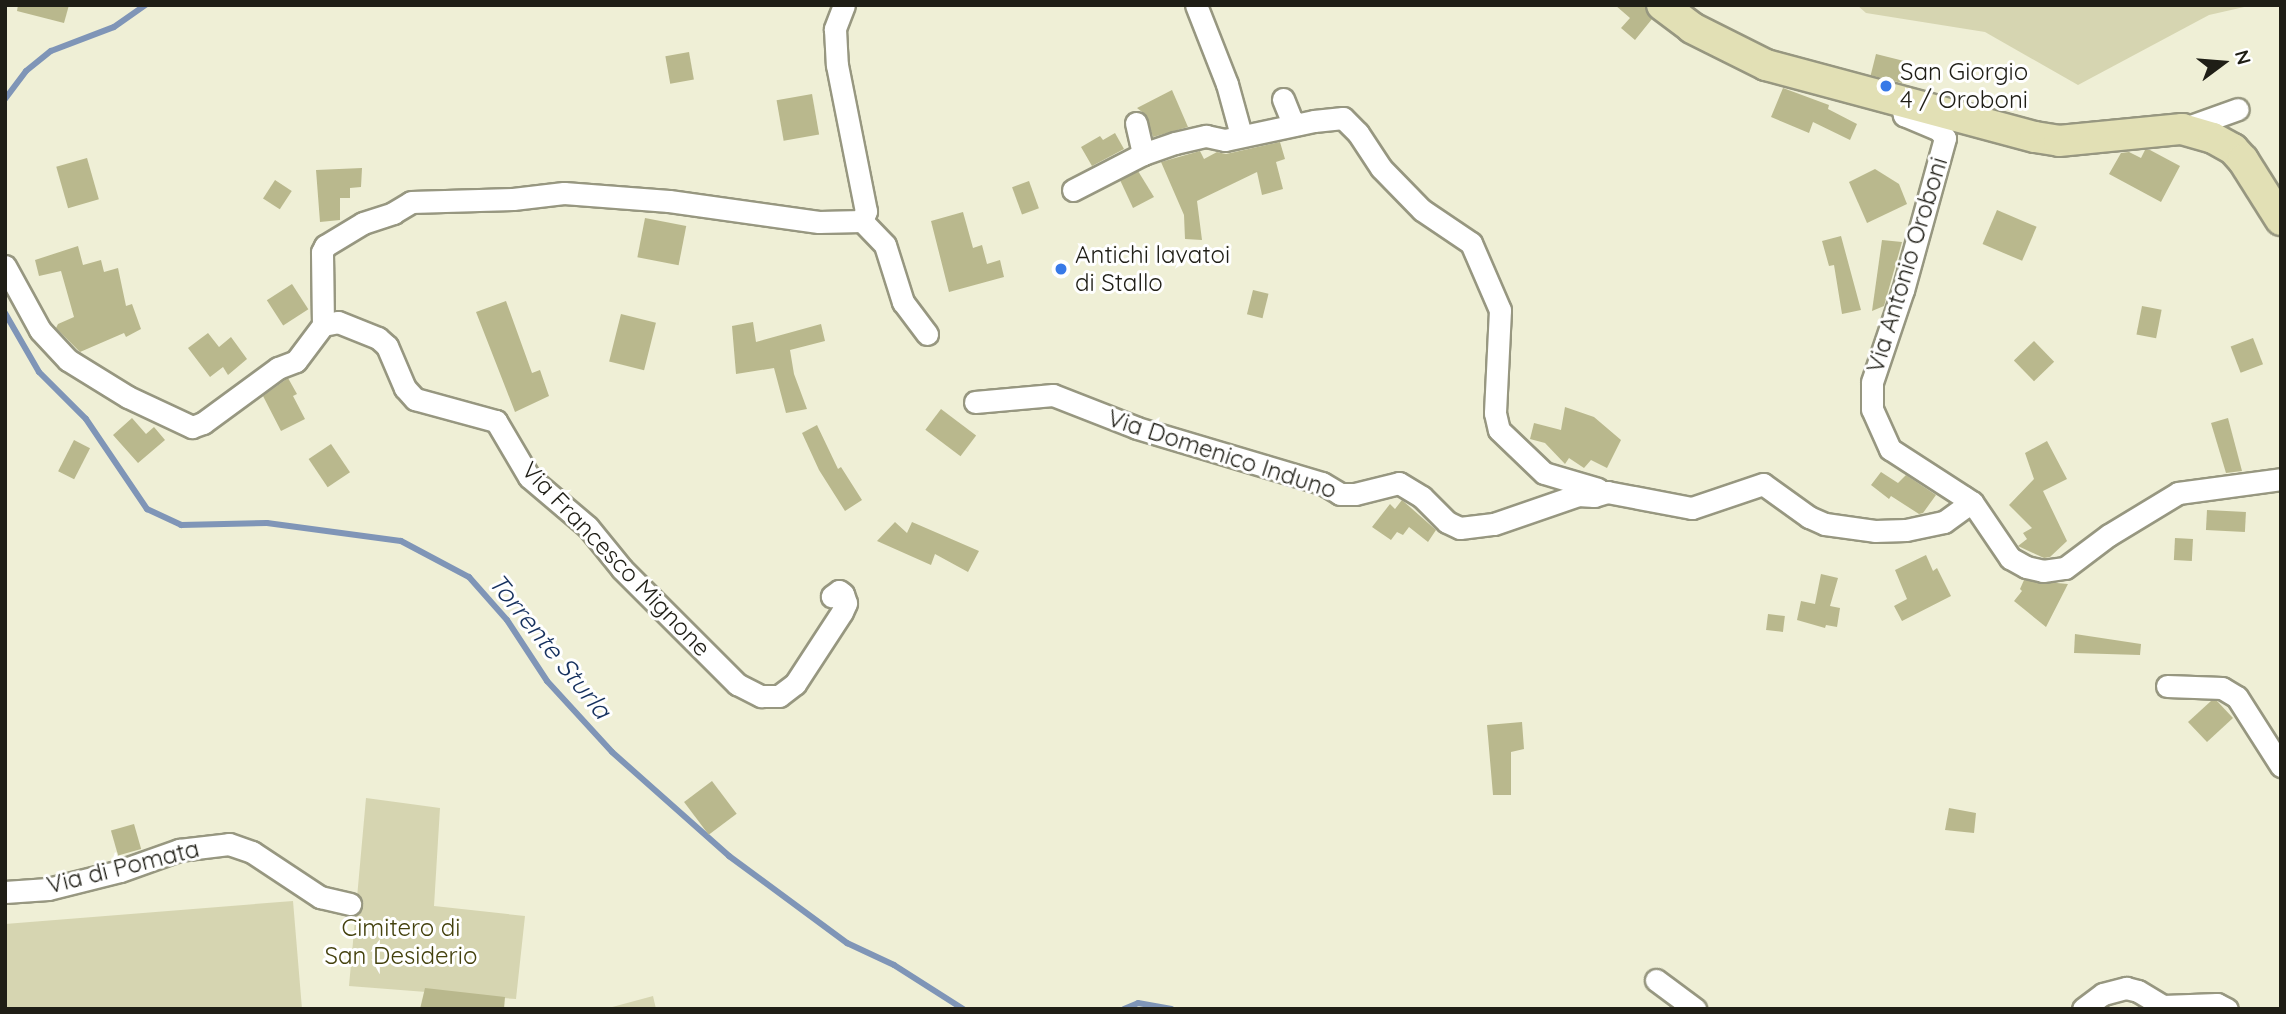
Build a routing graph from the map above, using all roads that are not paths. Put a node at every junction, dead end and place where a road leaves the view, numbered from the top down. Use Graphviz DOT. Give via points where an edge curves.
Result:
graph roads {
  1 [pos="844,5"];
  2 [pos="1196,5"];
  3 [pos="1662,5"];
  4 [pos="1283,99"];
  5 [pos="1900,100"];
  6 [pos="2238,109"];
  7 [pos="1136,123"];
  8 [pos="1297,124"];
  9 [pos="2182,129"];
  10 [pos="1241,135"];
  11 [pos="1143,154"];
  12 [pos="1073,190"];
  13 [pos="2281,220"];
  14 [pos="862,221"];
  15 [pos="5,266"];
  16 [pos="323,324"];
  17 [pos="927,334"];
  18 [pos="975,402"];
  19 [pos="2281,479"];
  20 [pos="1607,492"];
  21 [pos="1964,497"];
  22 [pos="832,596"];
  23 [pos="2167,686"];
  24 [pos="2281,766"];
  25 [pos="5,892"];
  26 [pos="350,904"];
  27 [pos="1656,981"];
  28 [pos="1695,1009"];
  29 [pos="2083,1009"];
  30 [pos="2227,1009"];
  1 -- 14 [label="street" via="835,29 837,65 866,211"];
  2 -- 10 [label="street"];
  3 -- 5 [label="street" via="1692,28 1766,65"];
  4 -- 8 [label="street"];
  5 -- 9 [label="street" via="2059,141"];
  5 -- 21 [label="street, Via Antonio Oroboni" via="1904,116 1940,130 1945,138 1870,396 1876,423 1890,449"];
  6 -- 9 [label="street"];
  7 -- 11 [label="street"];
  8 -- 10 [label="street"];
  8 -- 20 [label="street" via="1343,118 1381,168 1422,210 1471,243 1500,310 1499,430 1544,473"];
  9 -- 13 [label="street" via="2233,149"];
  10 -- 11 [label="street" via="1225,139 1206,136"];
  11 -- 12 [label="street"];
  14 -- 16 [label="street" via="819,222 564,192 513,199 411,202 325,246 320,293"];
  14 -- 17 [label="street" via="885,245 903,302"];
  15 -- 16 [label="street" via="37,333 79,368 192,427 203,424 278,368 296,361"];
  16 -- 22 [label="street, Via Francesco Mignone" via="338,322 378,338 415,398 496,421 529,477 589,527 622,569 749,691 770,697 791,689 846,603 839,591"];
  18 -- 20 [label="street, Via Domenico Induno" via="1048,394 1137,428 1322,483 1340,494 1399,483 1460,528 1494,524 1568,497"];
  19 -- 21 [label="street" via="2178,493 2065,568 2043,571 2010,558"];
  20 -- 21 [label="street, Via Domenico Induno" via="1692,508 1763,484 1825,524 1875,531 1944,522 1965,507"];
  23 -- 24 [label="street" via="2222,688 2237,697"];
  25 -- 26 [label="street, Via di Pomata" via="48,889 179,850 229,844 252,852 320,897"];
  27 -- 28 [label="street"];
  29 -- 30 [label="street" via="2103,993 2126,988 2163,1006 2217,1004"];
}
